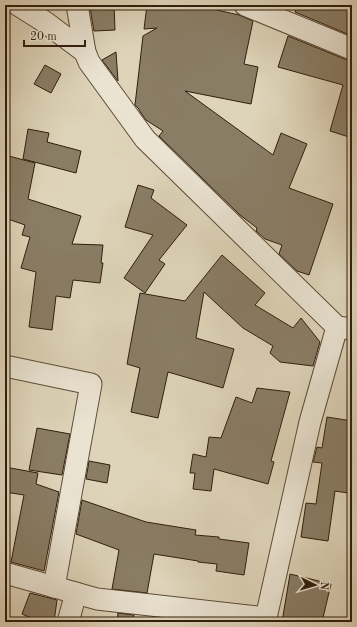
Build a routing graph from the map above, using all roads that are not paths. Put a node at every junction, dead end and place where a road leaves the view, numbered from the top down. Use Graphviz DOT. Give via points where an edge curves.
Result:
graph roads {
  1 [pos="18,5"];
  2 [pos="77,5"];
  3 [pos="245,5"];
  4 [pos="352,49"];
  5 [pos="84,52"];
  6 [pos="345,328"];
  7 [pos="5,366"];
  8 [pos="5,573"];
  9 [pos="54,587"];
  10 [pos="76,593"];
  11 [pos="267,620"];
  12 [pos="68,622"];
  1 -- 5 [label="street"];
  2 -- 5 [label="street"];
  3 -- 4 [label="street"];
  5 -- 6 [label="street" via="88,62 145,138"];
  6 -- 11 [label="street" via="310,422"];
  7 -- 9 [label="street" via="91,384"];
  8 -- 9 [label="street"];
  9 -- 10 [label="street"];
  10 -- 11 [label="street" via="97,599"];
  10 -- 12 [label="street"];
}
